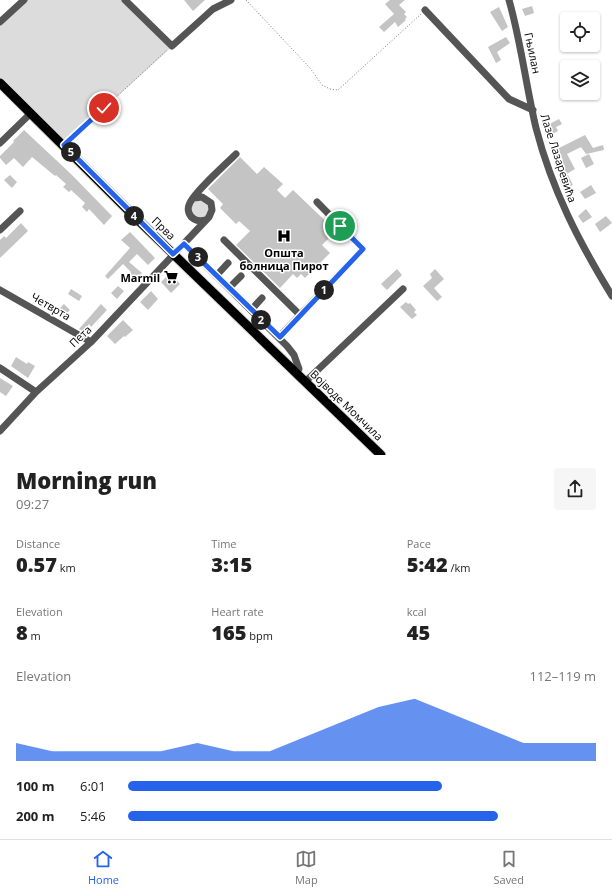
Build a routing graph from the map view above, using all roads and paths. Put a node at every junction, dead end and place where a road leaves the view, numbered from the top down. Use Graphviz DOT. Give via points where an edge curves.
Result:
graph roads {
  1 [pos="24,0"];
  2 [pos="125,0"];
  3 [pos="230,0"];
  4 [pos="246,0"];
  5 [pos="509,0"];
  6 [pos="425,10"];
  7 [pos="0,22"];
  8 [pos="172,46"];
  9 [pos="0,83"];
  10 [pos="533,110"];
  11 [pos="30,113"];
  12 [pos="0,143"];
  13 [pos="64,145"];
  14 [pos="236,154"];
  15 [pos="194,198"];
  16 [pos="317,202"];
  17 [pos="20,211"];
  18 [pos="206,220"];
  19 [pos="0,230"];
  20 [pos="224,240"];
  21 [pos="184,244"];
  22 [pos="173,254"];
  23 [pos="228,262"];
  24 [pos="216,276"];
  25 [pos="241,276"];
  26 [pos="229,288"];
  27 [pos="403,289"];
  28 [pos="0,290"];
  29 [pos="612,296"];
  30 [pos="262,298"];
  31 [pos="251,310"];
  32 [pos="300,315"];
  33 [pos="280,337"];
  34 [pos="91,342"];
  35 [pos="0,368"];
  36 [pos="296,372"];
  37 [pos="306,382"];
  38 [pos="36,392"];
  39 [pos="0,431"];
  40 [pos="381,455"];
  1 -- 7 [label="street"];
  2 -- 8 [label="street"];
  3 -- 8 [label="street" via="213,9"];
  4 -- 6 [label="path" via="310,68 322,85 338,90"];
  5 -- 10 [label="street, Гњилан"];
  6 -- 10 [label="street" via="509,99"];
  8 -- 13 [label="path"];
  9 -- 11 [label="main road, Прва"];
  10 -- 29 [label="street, Лазе Лазаревића" via="536,128 566,214"];
  11 -- 12 [label="street"];
  11 -- 13 [label="main road, Прва"];
  13 -- 22 [label="main road, Прва"];
  14 -- 15 [label="street"];
  15 -- 18 [label="street" via="202,197 211,203 212,210"];
  15 -- 18 [label="street" via="189,204 188,213 194,219"];
  16 -- 32 [label="street" via="363,249"];
  17 -- 19 [label="street"];
  18 -- 21 [label="street, Пета"];
  20 -- 32 [label="street"];
  21 -- 22 [label="street, Пета"];
  21 -- 24 [label="street"];
  22 -- 34 [label="street, Пета"];
  22 -- 36 [label="main road, Прва"];
  23 -- 24 [label="street"];
  24 -- 26 [label="street"];
  25 -- 26 [label="street"];
  26 -- 31 [label="street"];
  27 -- 37 [label="street"];
  28 -- 34 [label="street, Четврта"];
  30 -- 31 [label="street"];
  31 -- 33 [label="street"];
  32 -- 33 [label="street"];
  33 -- 36 [label="street" via="296,359 299,369"];
  34 -- 38 [label="street, Пета"];
  35 -- 38 [label="street"];
  36 -- 37 [label="main road, Војводе Момчила"];
  37 -- 40 [label="main road, Војводе Момчила"];
  38 -- 39 [label="street, Пета"];
}
